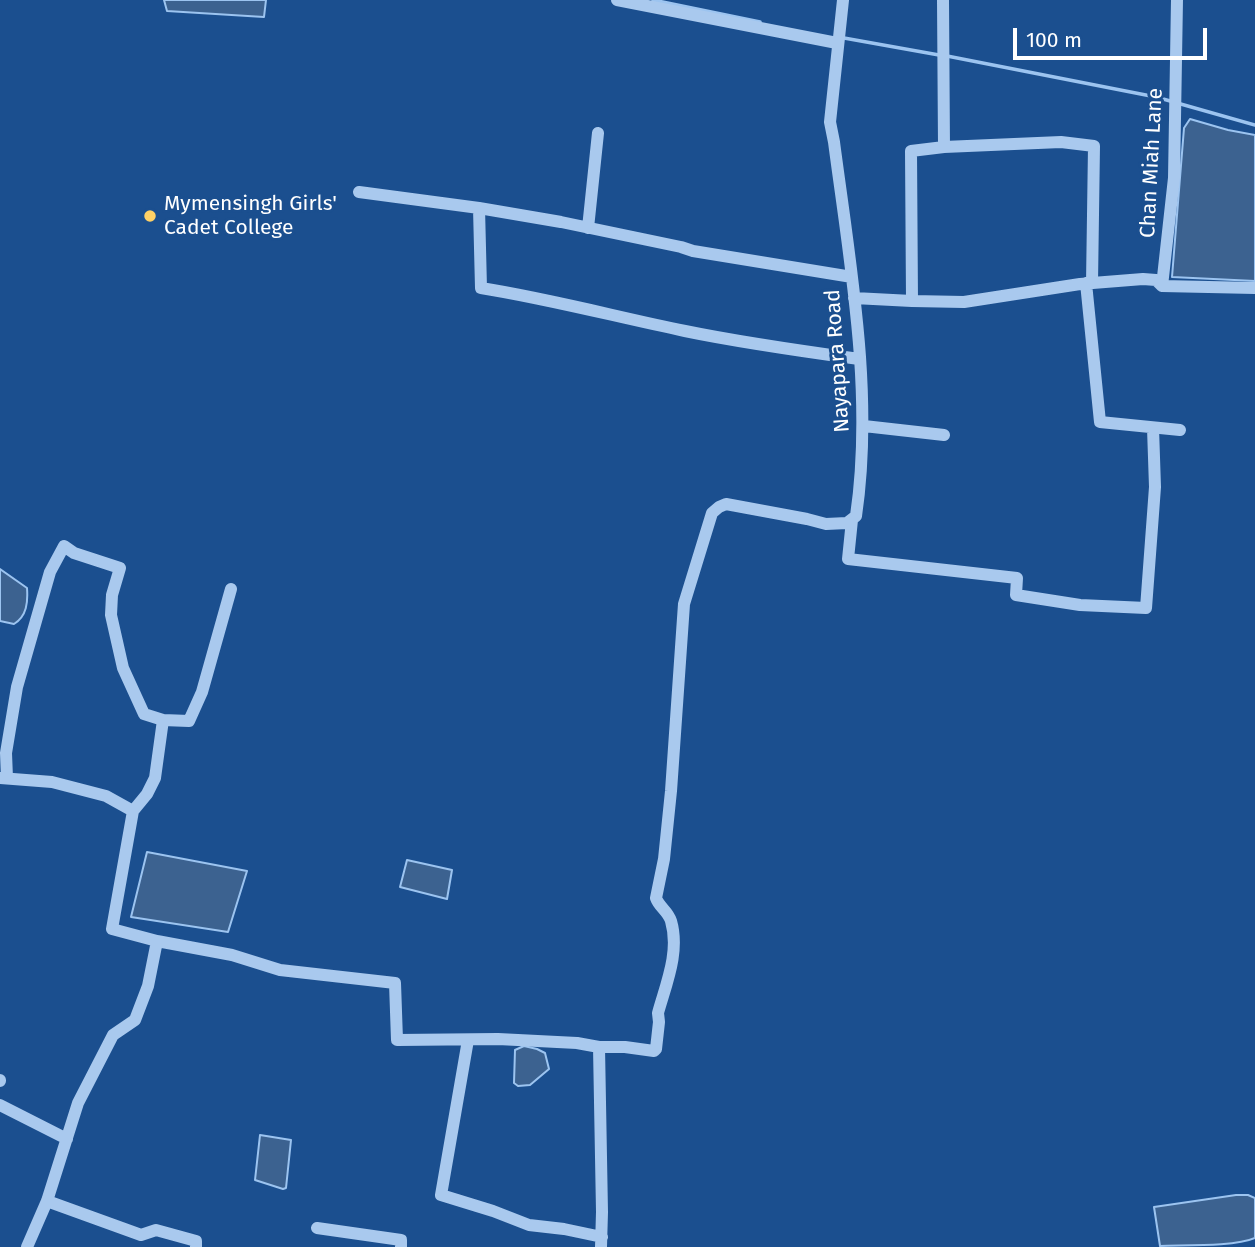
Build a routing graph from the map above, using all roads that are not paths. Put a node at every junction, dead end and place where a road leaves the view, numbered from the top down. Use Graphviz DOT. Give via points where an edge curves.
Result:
graph roads {
  1 [pos="617,0"];
  2 [pos="843,0"];
  3 [pos="945,0"];
  4 [pos="1177,0"];
  5 [pos="837,43"];
  6 [pos="598,133"];
  7 [pos="944,147"];
  8 [pos="359,192"];
  9 [pos="479,208"];
  10 [pos="589,228"];
  11 [pos="852,277"];
  12 [pos="1089,283"];
  13 [pos="1162,286"];
  14 [pos="1255,288"];
  15 [pos="854,298"];
  16 [pos="912,301"];
  17 [pos="859,359"];
  18 [pos="863,426"];
  19 [pos="1153,428"];
  20 [pos="1180,430"];
  21 [pos="944,435"];
  22 [pos="852,520"];
  23 [pos="231,589"];
  24 [pos="163,720"];
  25 [pos="4,778"];
  26 [pos="133,811"];
  27 [pos="157,942"];
  28 [pos="468,1040"];
  29 [pos="599,1047"];
  30 [pos="0,1105"];
  31 [pos="67,1139"];
  32 [pos="47,1201"];
  33 [pos="317,1228"];
  34 [pos="141,1241"];
  35 [pos="601,1242"];
  36 [pos="27,1247"];
  37 [pos="195,1247"];
  38 [pos="401,1247"];
  1 -- 5 [label="street"];
  2 -- 5 [label="street, Nayapara Road"];
  3 -- 7 [label="street"];
  4 -- 13 [label="street, Chan Miah Lane" via="1174,178"];
  5 -- 11 [label="street, Nayapara Road" via="830,122"];
  6 -- 10 [label="street"];
  7 -- 12 [label="street" via="1061,142 1094,146"];
  7 -- 16 [label="street" via="911,151"];
  8 -- 9 [label="street"];
  9 -- 10 [label="street"];
  9 -- 17 [label="street" via="481,288 699,334"];
  10 -- 11 [label="street" via="693,251"];
  11 -- 15 [label="street, Nayapara Road"];
  12 -- 13 [label="street" via="1143,279 1156,280"];
  12 -- 16 [label="street" via="964,302"];
  12 -- 19 [label="street" via="1100,422"];
  13 -- 14 [label="street"];
  15 -- 16 [label="street"];
  15 -- 17 [label="street, Nayapara Road"];
  17 -- 18 [label="street, Nayapara Road"];
  18 -- 21 [label="street"];
  18 -- 22 [label="street, Nayapara Road" via="858,502"];
  19 -- 20 [label="street"];
  19 -- 22 [label="street, Nayapara Road" via="1155,487 1146,608 1080,605 1016,595 1017,578 848,559"];
  22 -- 29 [label="street" via="826,524 726,505 712,513 684,604 671,791 656,898 670,918 673,958 658,1013 657,1047 654,1051"];
  23 -- 24 [label="street" via="190,721"];
  24 -- 25 [label="street" via="144,714 122,668 110,609 120,568 74,554 64,546 50,572 17,687"];
  24 -- 26 [label="street" via="155,778"];
  25 -- 26 [label="street" via="52,782 106,796"];
  26 -- 27 [label="street" via="113,929"];
  27 -- 28 [label="street" via="232,955 280,970 395,983 397,1040"];
  27 -- 31 [label="street" via="135,1020 113,1035 78,1103"];
  28 -- 29 [label="street"];
  28 -- 35 [label="street" via="440,1195 529,1225 564,1229"];
  29 -- 35 [label="street"];
  30 -- 31 [label="street"];
  31 -- 32 [label="street"];
  32 -- 34 [label="street"];
  32 -- 36 [label="street"];
  33 -- 38 [label="street" via="401,1240"];
  34 -- 37 [label="street" via="156,1230 196,1241"];
}
